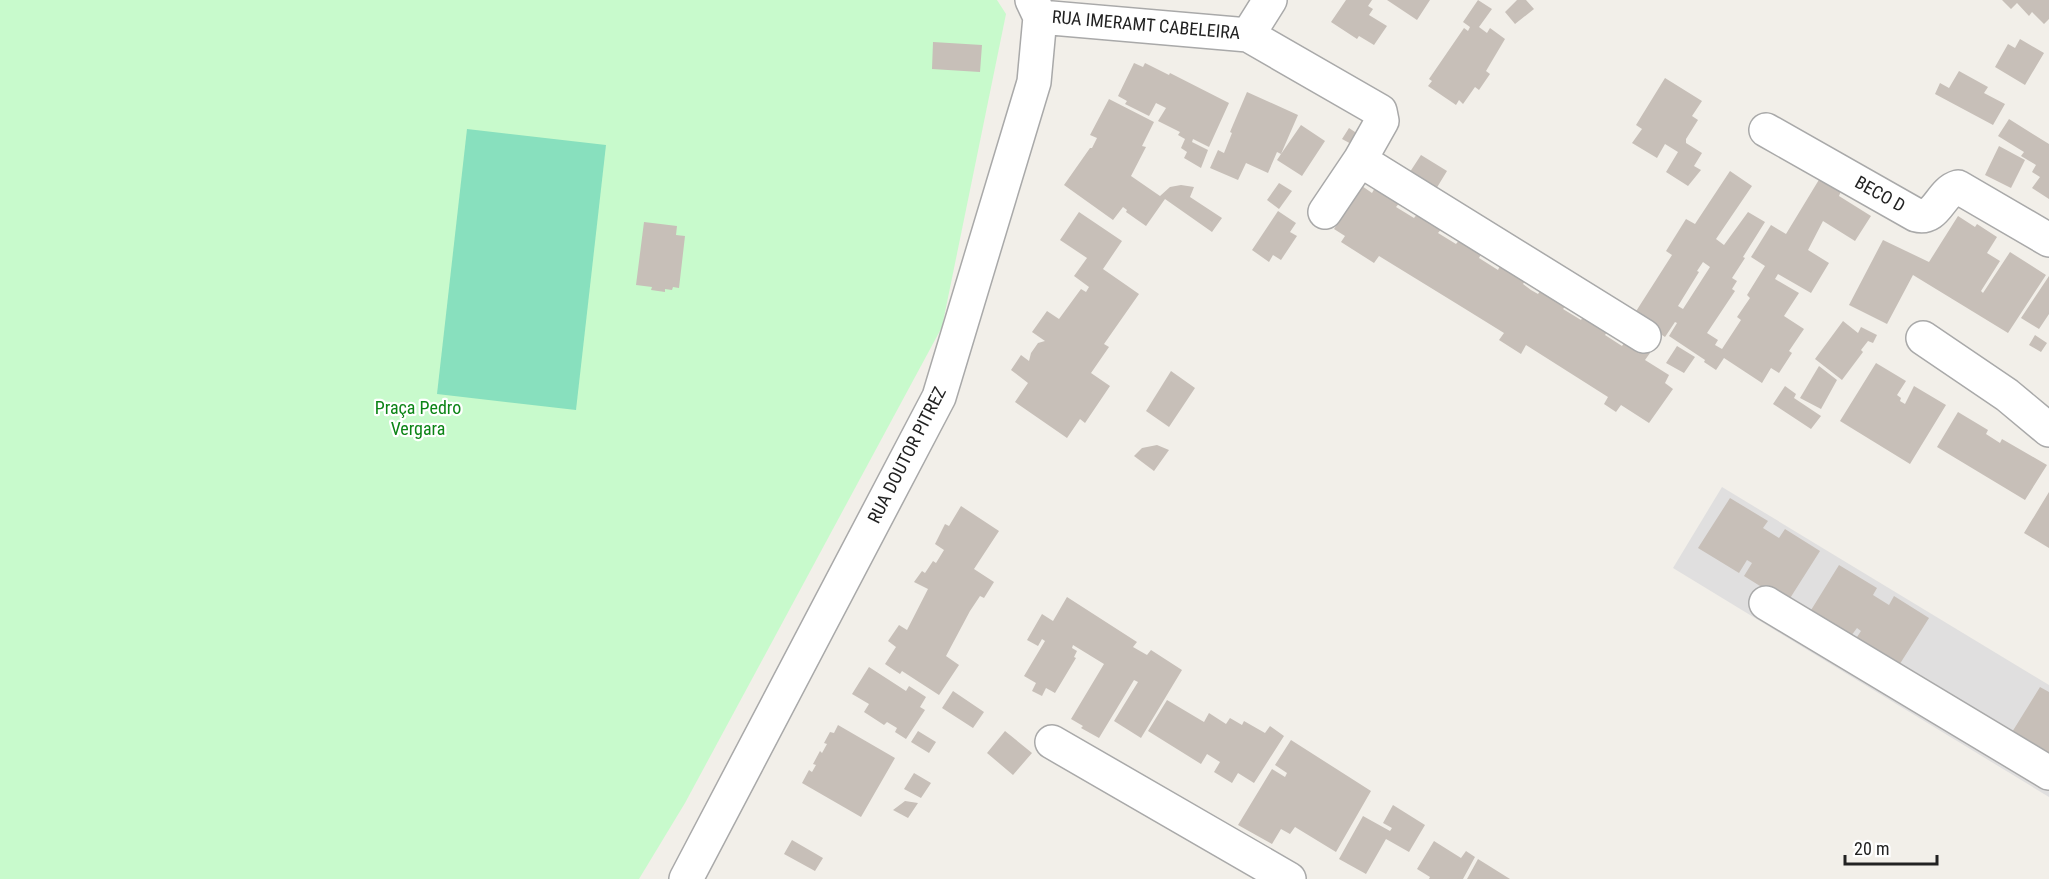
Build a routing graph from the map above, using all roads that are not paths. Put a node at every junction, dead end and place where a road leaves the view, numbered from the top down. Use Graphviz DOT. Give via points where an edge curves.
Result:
graph roads {
  1 [pos="1270,0"];
  2 [pos="1036,8"];
  3 [pos="1248,35"];
  4 [pos="1766,130"];
  5 [pos="1360,160"];
  6 [pos="1324,212"];
  7 [pos="2049,240"];
  8 [pos="1644,336"];
  9 [pos="1923,338"];
  10 [pos="2049,430"];
  11 [pos="1766,603"];
  12 [pos="1052,742"];
  13 [pos="2049,773"];
  14 [pos="686,879"];
  15 [pos="1289,879"];
  1 -- 3 [label="street, RUA IMERAMT CABELEIRA"];
  2 -- 3 [label="street, RUA IMERAMT CABELEIRA"];
  2 -- 14 [label="street, RUA DOUTOR PITREZ" via="1034,82 939,397"];
  3 -- 5 [label="street" via="1380,111 1379,127"];
  4 -- 7 [label="street, BECO D" via="1916,215 1929,215 1947,193 1958,187"];
  5 -- 6 [label="street"];
  5 -- 8 [label="street"];
  9 -- 10 [label="street" via="2007,395"];
  11 -- 13 [label="street"];
  12 -- 15 [label="street"];
}
